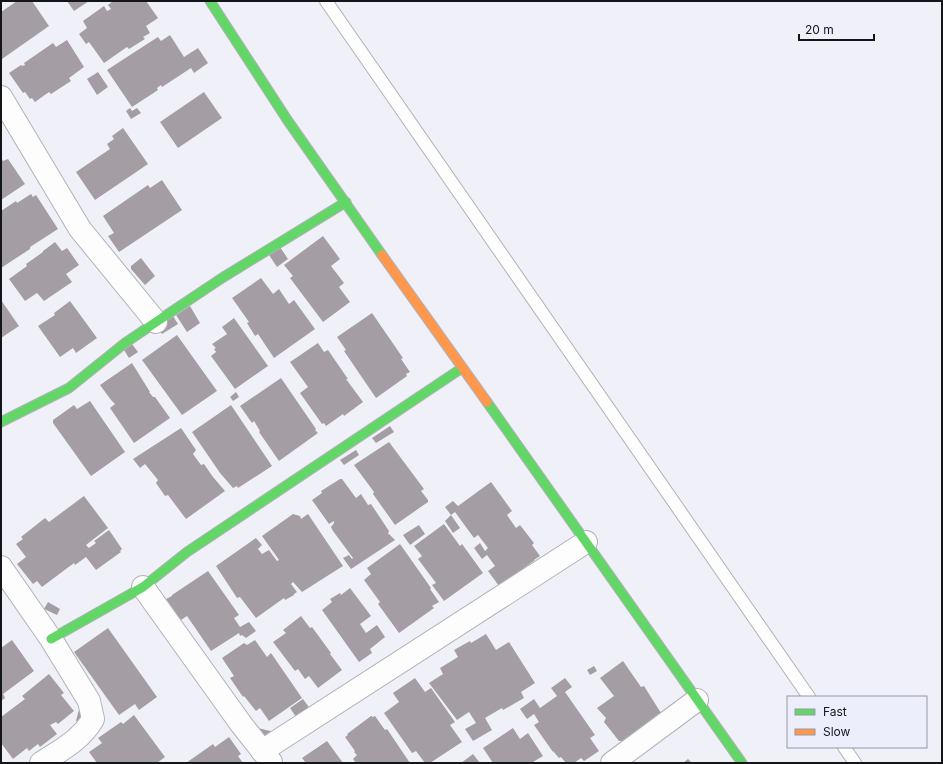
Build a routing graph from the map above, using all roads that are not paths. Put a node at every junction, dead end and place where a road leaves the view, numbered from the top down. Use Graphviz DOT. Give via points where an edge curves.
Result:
graph roads {
  1 [pos="210,1"];
  2 [pos="326,1"];
  3 [pos="1,97"];
  4 [pos="346,202"];
  5 [pos="156,322"];
  6 [pos="462,368"];
  7 [pos="1,422"];
  8 [pos="586,542"];
  9 [pos="1,567"];
  10 [pos="143,587"];
  11 [pos="51,639"];
  12 [pos="808,696"];
  13 [pos="697,700"];
  14 [pos="845,748"];
  15 [pos="267,757"];
  16 [pos="41,763"];
  17 [pos="612,763"];
  18 [pos="742,763"];
  19 [pos="855,763"];
  1 -- 4 [label="main road" via="288,121"];
  2 -- 12 [label="lane"];
  3 -- 5 [label="street" via="80,229"];
  4 -- 5 [label="main road"];
  4 -- 6 [label="main road"];
  5 -- 7 [label="main road" via="125,343 69,388"];
  6 -- 8 [label="main road"];
  6 -- 10 [label="main road" via="187,552"];
  8 -- 13 [label="main road"];
  8 -- 15 [label="street"];
  9 -- 11 [label="street"];
  10 -- 11 [label="main road"];
  10 -- 15 [label="street"];
  11 -- 16 [label="street" via="89,701 93,719 80,736"];
  13 -- 17 [label="street"];
  13 -- 18 [label="main road"];
  14 -- 19 [label="lane"];
}
